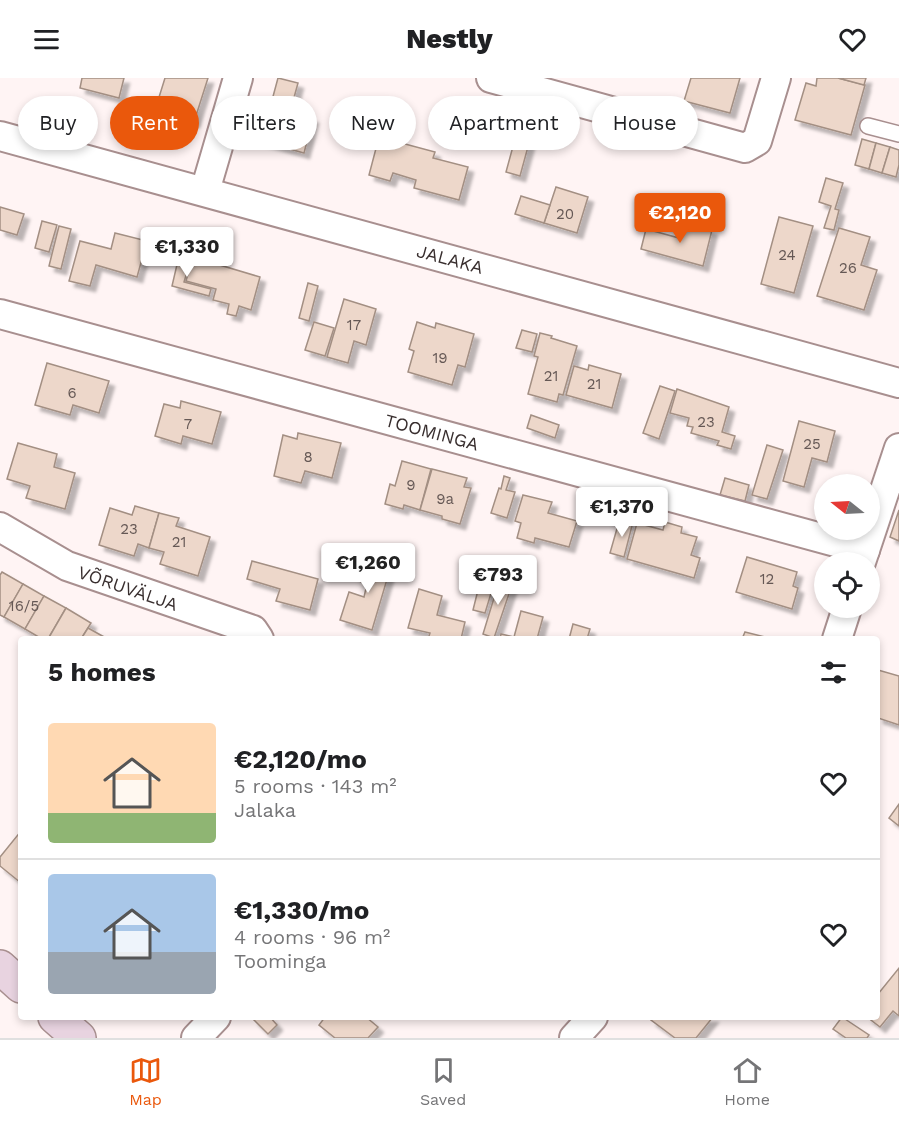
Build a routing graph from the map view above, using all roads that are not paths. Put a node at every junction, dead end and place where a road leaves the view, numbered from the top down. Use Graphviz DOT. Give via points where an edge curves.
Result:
graph roads {
  1 [pos="238,78"];
  2 [pos="491,78"];
  3 [pos="776,78"];
  4 [pos="543,84"];
  5 [pos="868,126"];
  6 [pos="899,134"];
  7 [pos="0,136"];
  8 [pos="205,191"];
  9 [pos="0,314"];
  10 [pos="899,383"];
  11 [pos="899,448"];
  12 [pos="0,527"];
  13 [pos="849,552"];
  14 [pos="864,552"];
  15 [pos="844,618"];
  16 [pos="257,636"];
  17 [pos="838,636"];
  18 [pos="0,967"];
  19 [pos="18,983"];
  20 [pos="59,1020"];
  21 [pos="213,1020"];
  22 [pos="590,1020"];
  23 [pos="79,1038"];
  24 [pos="196,1038"];
  25 [pos="574,1038"];
  1 -- 8 [label="street"];
  2 -- 4 [label="street"];
  3 -- 4 [label="street" via="757,141 745,148"];
  5 -- 6 [label="lane"];
  7 -- 8 [label="street, JALAKA"];
  8 -- 10 [label="street, JALAKA"];
  9 -- 13 [label="street, TOOMINGA"];
  11 -- 14 [label="street"];
  12 -- 16 [label="street, VÕRUVÄLJA" via="67,566 253,630"];
  15 -- 17 [label="street"];
  18 -- 19 [label="main road"];
  20 -- 23 [label="main road"];
  21 -- 24 [label="street"];
  22 -- 25 [label="street"];
}
